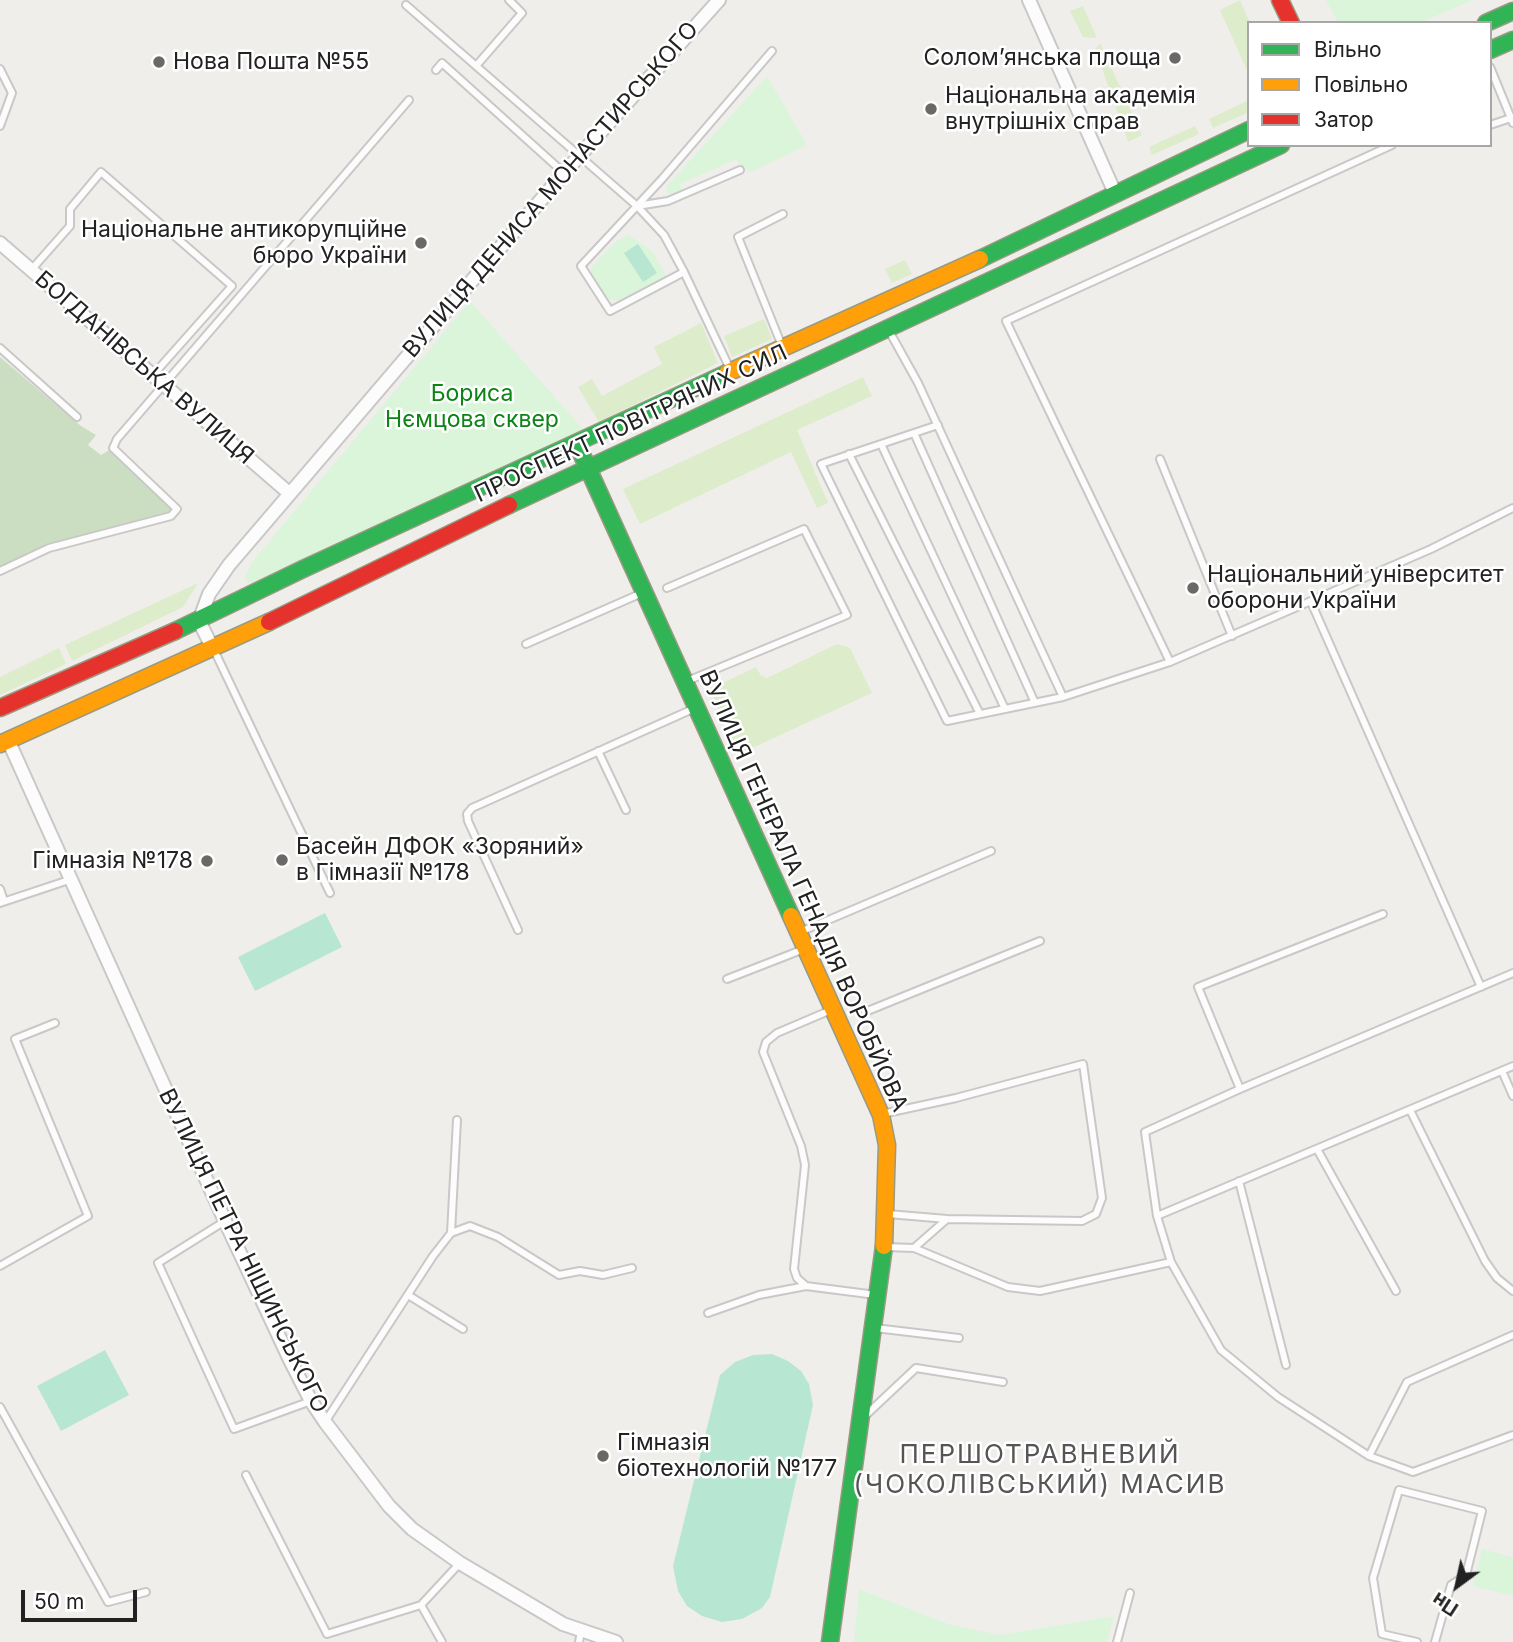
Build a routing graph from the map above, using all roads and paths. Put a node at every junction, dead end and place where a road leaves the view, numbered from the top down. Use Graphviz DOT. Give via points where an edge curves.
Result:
graph roads {
  1 [pos="509,0"];
  2 [pos="719,0"];
  3 [pos="1028,0"];
  4 [pos="1280,0"];
  5 [pos="407,5"];
  6 [pos="1513,11"];
  7 [pos="1290,21"];
  8 [pos="1490,21"];
  9 [pos="1513,40"];
  10 [pos="1492,49"];
  11 [pos="772,51"];
  12 [pos="477,66"];
  13 [pos="0,69"];
  14 [pos="436,70"];
  15 [pos="1492,72"];
  16 [pos="409,100"];
  17 [pos="1512,120"];
  18 [pos="1492,125"];
  19 [pos="0,126"];
  20 [pos="1247,131"];
  21 [pos="1277,147"];
  22 [pos="1388,147"];
  23 [pos="580,155"];
  24 [pos="740,170"];
  25 [pos="564,173"];
  26 [pos="1115,193"];
  27 [pos="637,206"];
  28 [pos="783,214"];
  29 [pos="0,243"];
  30 [pos="32,270"];
  31 [pos="684,272"];
  32 [pos="888,328"];
  33 [pos="0,348"];
  34 [pos="783,348"];
  35 [pos="731,371"];
  36 [pos="153,375"];
  37 [pos="164,385"];
  38 [pos="77,417"];
  39 [pos="938,425"];
  40 [pos="914,433"];
  41 [pos="577,444"];
  42 [pos="881,444"];
  43 [pos="849,454"];
  44 [pos="1160,459"];
  45 [pos="588,467"];
  46 [pos="289,493"];
  47 [pos="1513,508"];
  48 [pos="0,571"];
  49 [pos="667,588"];
  50 [pos="643,592"];
  51 [pos="1311,602"];
  52 [pos="199,621"];
  53 [pos="1232,636"];
  54 [pos="526,645"];
  55 [pos="213,649"];
  56 [pos="1170,662"];
  57 [pos="685,681"];
  58 [pos="1063,697"];
  59 [pos="1035,703"];
  60 [pos="697,707"];
  61 [pos="0,708"];
  62 [pos="1005,709"];
  63 [pos="979,714"];
  64 [pos="4,742"];
  65 [pos="598,751"];
  66 [pos="626,810"];
  67 [pos="991,851"];
  68 [pos="69,880"];
  69 [pos="0,889"];
  70 [pos="330,893"];
  71 [pos="2,902"];
  72 [pos="1383,914"];
  73 [pos="518,930"];
  74 [pos="803,940"];
  75 [pos="1040,941"];
  76 [pos="1513,973"];
  77 [pos="727,979"];
  78 [pos="1481,987"];
  79 [pos="834,1009"];
  80 [pos="865,1012"];
  81 [pos="55,1023"];
  82 [pos="1513,1066"];
  83 [pos="1502,1071"];
  84 [pos="1240,1089"];
  85 [pos="1513,1096"];
  86 [pos="1410,1110"];
  87 [pos="881,1115"];
  88 [pos="457,1120"];
  89 [pos="1317,1149"];
  90 [pos="1239,1181"];
  91 [pos="886,1213"];
  92 [pos="1157,1216"];
  93 [pos="947,1220"];
  94 [pos="225,1221"];
  95 [pos="451,1233"];
  96 [pos="884,1247"];
  97 [pos="914,1248"];
  98 [pos="1171,1262"];
  99 [pos="0,1266"];
  100 [pos="632,1268"];
  101 [pos="806,1286"];
  102 [pos="1513,1291"];
  103 [pos="1396,1292"];
  104 [pos="408,1295"];
  105 [pos="878,1295"];
  106 [pos="708,1313"];
  107 [pos="873,1328"];
  108 [pos="463,1329"];
  109 [pos="1513,1335"];
  110 [pos="959,1338"];
  111 [pos="1286,1365"];
  112 [pos="1003,1382"];
  113 [pos="311,1402"];
  114 [pos="0,1407"];
  115 [pos="859,1421"];
  116 [pos="325,1422"];
  117 [pos="1513,1435"];
  118 [pos="1369,1456"];
  119 [pos="246,1475"];
  120 [pos="460,1563"];
  121 [pos="146,1592"];
  122 [pos="1130,1593"];
  123 [pos="421,1605"];
  124 [pos="580,1637"];
  125 [pos="442,1642"];
  126 [pos="616,1642"];
  127 [pos="830,1642"];
  128 [pos="1117,1642"];
  129 [pos="1417,1642"];
  130 [pos="1435,1642"];
  1 -- 12 [label="lane" via="522,13"];
  2 -- 23 [label="street, ВУЛИЦЯ ДЕНИСА МОНАСТИРСЬКОГО"];
  3 -- 26 [label="street"];
  4 -- 7 [label="main road"];
  5 -- 12 [label="lane"];
  6 -- 8 [label="main road"];
  9 -- 10 [label="main road"];
  11 -- 27 [label="lane"];
  12 -- 23 [label="lane"];
  13 -- 19 [label="lane" via="12,93"];
  14 -- 25 [label="lane" via="442,63"];
  15 -- 17 [label="lane"];
  16 -- 37 [label="lane"];
  17 -- 18 [label="lane"];
  20 -- 26 [label="main road, ПРОСПЕКТ ПОВІТРЯНИХ СИЛ"];
  21 -- 32 [label="main road, ПРОСПЕКТ ПОВІТРЯНИХ СИЛ"];
  22 -- 56 [label="lane" via="1006,321"];
  23 -- 25 [label="street, ВУЛИЦЯ ДЕНИСА МОНАСТИРСЬКОГО"];
  23 -- 27 [label="lane"];
  24 -- 27 [label="lane" via="668,201"];
  25 -- 46 [label="street, ВУЛИЦЯ ДЕНИСА МОНАСТИРСЬКОГО"];
  26 -- 34 [label="main road, ПРОСПЕКТ ПОВІТРЯНИХ СИЛ"];
  27 -- 31 [label="lane" via="664,235"];
  27 -- 31 [label="lane" via="581,266 610,311"];
  28 -- 34 [label="lane" via="738,237"];
  29 -- 30 [label="street, БОГДАНІВСЬКА ВУЛИЦЯ"];
  30 -- 36 [label="street, БОГДАНІВСЬКА ВУЛИЦЯ"];
  30 -- 36 [label="lane" via="70,226 70,209 101,173 232,286"];
  31 -- 35 [label="lane"];
  32 -- 39 [label="lane"];
  32 -- 45 [label="main road, ПРОСПЕКТ ПОВІТРЯНИХ СИЛ"];
  33 -- 38 [label="lane"];
  34 -- 35 [label="main road, ПРОСПЕКТ ПОВІТРЯНИХ СИЛ"];
  35 -- 41 [label="main road, ПРОСПЕКТ ПОВІТРЯНИХ СИЛ"];
  36 -- 37 [label="street, БОГДАНІВСЬКА ВУЛИЦЯ"];
  37 -- 46 [label="street, БОГДАНІВСЬКА ВУЛИЦЯ"];
  37 -- 48 [label="lane" via="113,448 177,509 171,516 50,548"];
  39 -- 40 [label="lane"];
  39 -- 58 [label="lane"];
  40 -- 42 [label="lane"];
  40 -- 59 [label="lane"];
  41 -- 45 [label="main road, ВУЛИЦЯ ГЕНЕРАЛА ГЕНАДІЯ ВОРОБЙОВА"];
  41 -- 52 [label="main road, ПРОСПЕКТ ПОВІТРЯНИХ СИЛ"];
  42 -- 43 [label="lane"];
  42 -- 62 [label="lane"];
  43 -- 63 [label="lane"];
  43 -- 63 [label="lane" via="821,464 947,721"];
  44 -- 53 [label="lane"];
  45 -- 50 [label="main road, ВУЛИЦЯ ГЕНЕРАЛА ГЕНАДІЯ ВОРОБЙОВА"];
  45 -- 55 [label="main road, ПРОСПЕКТ ПОВІТРЯНИХ СИЛ"];
  46 -- 52 [label="street, ВУЛИЦЯ ДЕНИСА МОНАСТИРСЬКОГО" via="229,565 209,594"];
  47 -- 51 [label="lane"];
  49 -- 57 [label="lane" via="804,529 847,615"];
  50 -- 54 [label="lane"];
  50 -- 57 [label="main road, ВУЛИЦЯ ГЕНЕРАЛА ГЕНАДІЯ ВОРОБЙОВА"];
  51 -- 53 [label="lane"];
  51 -- 78 [label="lane"];
  52 -- 55 [label="street"];
  52 -- 61 [label="main road, ПРОСПЕКТ ПОВІТРЯНИХ СИЛ"];
  53 -- 56 [label="lane"];
  55 -- 64 [label="main road, ПРОСПЕКТ ПОВІТРЯНИХ СИЛ"];
  55 -- 70 [label="lane"];
  56 -- 58 [label="lane"];
  57 -- 60 [label="main road, ВУЛИЦЯ ГЕНЕРАЛА ГЕНАДІЯ ВОРОБЙОВА"];
  58 -- 59 [label="lane"];
  59 -- 62 [label="lane"];
  60 -- 65 [label="lane"];
  60 -- 74 [label="main road, ВУЛИЦЯ ГЕНЕРАЛА ГЕНАДІЯ ВОРОБЙОВА"];
  62 -- 63 [label="lane"];
  64 -- 68 [label="street, ВУЛИЦЯ ПЕТРА НІЩИНСЬКОГО"];
  65 -- 66 [label="lane"];
  65 -- 73 [label="lane" via="467,814"];
  67 -- 74 [label="lane"];
  68 -- 71 [label="lane"];
  68 -- 94 [label="street, ВУЛИЦЯ ПЕТРА НІЩИНСЬКОГО"];
  69 -- 71 [label="lane"];
  72 -- 84 [label="lane" via="1198,987"];
  74 -- 77 [label="lane"];
  74 -- 79 [label="main road, ВУЛИЦЯ ГЕНЕРАЛА ГЕНАДІЯ ВОРОБЙОВА"];
  75 -- 80 [label="lane"];
  76 -- 78 [label="lane"];
  78 -- 84 [label="lane"];
  79 -- 87 [label="main road, ВУЛИЦЯ ГЕНЕРАЛА ГЕНАДІЯ ВОРОБЙОВА"];
  79 -- 101 [label="lane" via="776,1034 763,1052 805,1165 794,1269"];
  81 -- 99 [label="lane" via="15,1038 88,1216"];
  82 -- 83 [label="lane"];
  83 -- 85 [label="lane"];
  83 -- 86 [label="lane"];
  84 -- 92 [label="lane" via="1145,1132"];
  86 -- 89 [label="lane"];
  86 -- 102 [label="lane" via="1485,1261"];
  87 -- 91 [label="main road, ВУЛИЦЯ ГЕНЕРАЛА ГЕНАДІЯ ВОРОБЙОВА" via="887,1145"];
  87 -- 93 [label="lane" via="1083,1063 1102,1198 1096,1214 1082,1221"];
  88 -- 95 [label="lane"];
  89 -- 90 [label="lane"];
  89 -- 103 [label="lane"];
  90 -- 92 [label="lane"];
  90 -- 111 [label="lane"];
  91 -- 93 [label="lane"];
  91 -- 96 [label="main road, ВУЛИЦЯ ГЕНЕРАЛА ГЕНАДІЯ ВОРОБЙОВА"];
  92 -- 98 [label="lane"];
  93 -- 97 [label="lane"];
  94 -- 113 [label="street, ВУЛИЦЯ ПЕТРА НІЩИНСЬКОГО"];
  94 -- 113 [label="lane" via="158,1263 234,1429"];
  95 -- 100 [label="lane" via="470,1226 498,1237 559,1275 580,1271 603,1275"];
  95 -- 104 [label="lane"];
  96 -- 97 [label="lane"];
  96 -- 105 [label="main road, ВУЛИЦЯ ГЕНЕРАЛА ГЕНАДІЯ ВОРОБЙОВА"];
  97 -- 98 [label="lane" via="1008,1287 1040,1291"];
  98 -- 118 [label="lane" via="1221,1350 1278,1397"];
  101 -- 105 [label="lane"];
  101 -- 106 [label="lane" via="759,1295"];
  104 -- 108 [label="lane"];
  104 -- 116 [label="lane"];
  105 -- 107 [label="main road, ВУЛИЦЯ ГЕНЕРАЛА ГЕНАДІЯ ВОРОБЙОВА"];
  107 -- 110 [label="lane"];
  107 -- 115 [label="main road, ВУЛИЦЯ ГЕНЕРАЛА ГЕНАДІЯ ВОРОБЙОВА"];
  109 -- 118 [label="lane" via="1407,1382"];
  112 -- 115 [label="lane" via="916,1368"];
  113 -- 116 [label="street, ВУЛИЦЯ ПЕТРА НІЩИНСЬКОГО"];
  114 -- 121 [label="lane" via="108,1602"];
  115 -- 127 [label="main road, ВУЛИЦЯ ГЕНЕРАЛА ГЕНАДІЯ ВОРОБЙОВА"];
  116 -- 120 [label="street, ВУЛИЦЯ ПЕТРА НІЩИНСЬКОГО" via="389,1506 412,1530"];
  117 -- 118 [label="lane" via="1413,1472"];
  119 -- 123 [label="lane" via="327,1634"];
  120 -- 123 [label="lane"];
  120 -- 124 [label="street, ВУЛИЦЯ ПЕТРА НІЩИНСЬКОГО"];
  122 -- 128 [label="lane"];
  123 -- 125 [label="lane"];
  124 -- 126 [label="street, ВУЛИЦЯ ПЕТРА НІЩИНСЬКОГО"];
  129 -- 130 [label="lane" via="1382,1634 1374,1578 1399,1490 1482,1511 1465,1575 1451,1585"];
}
